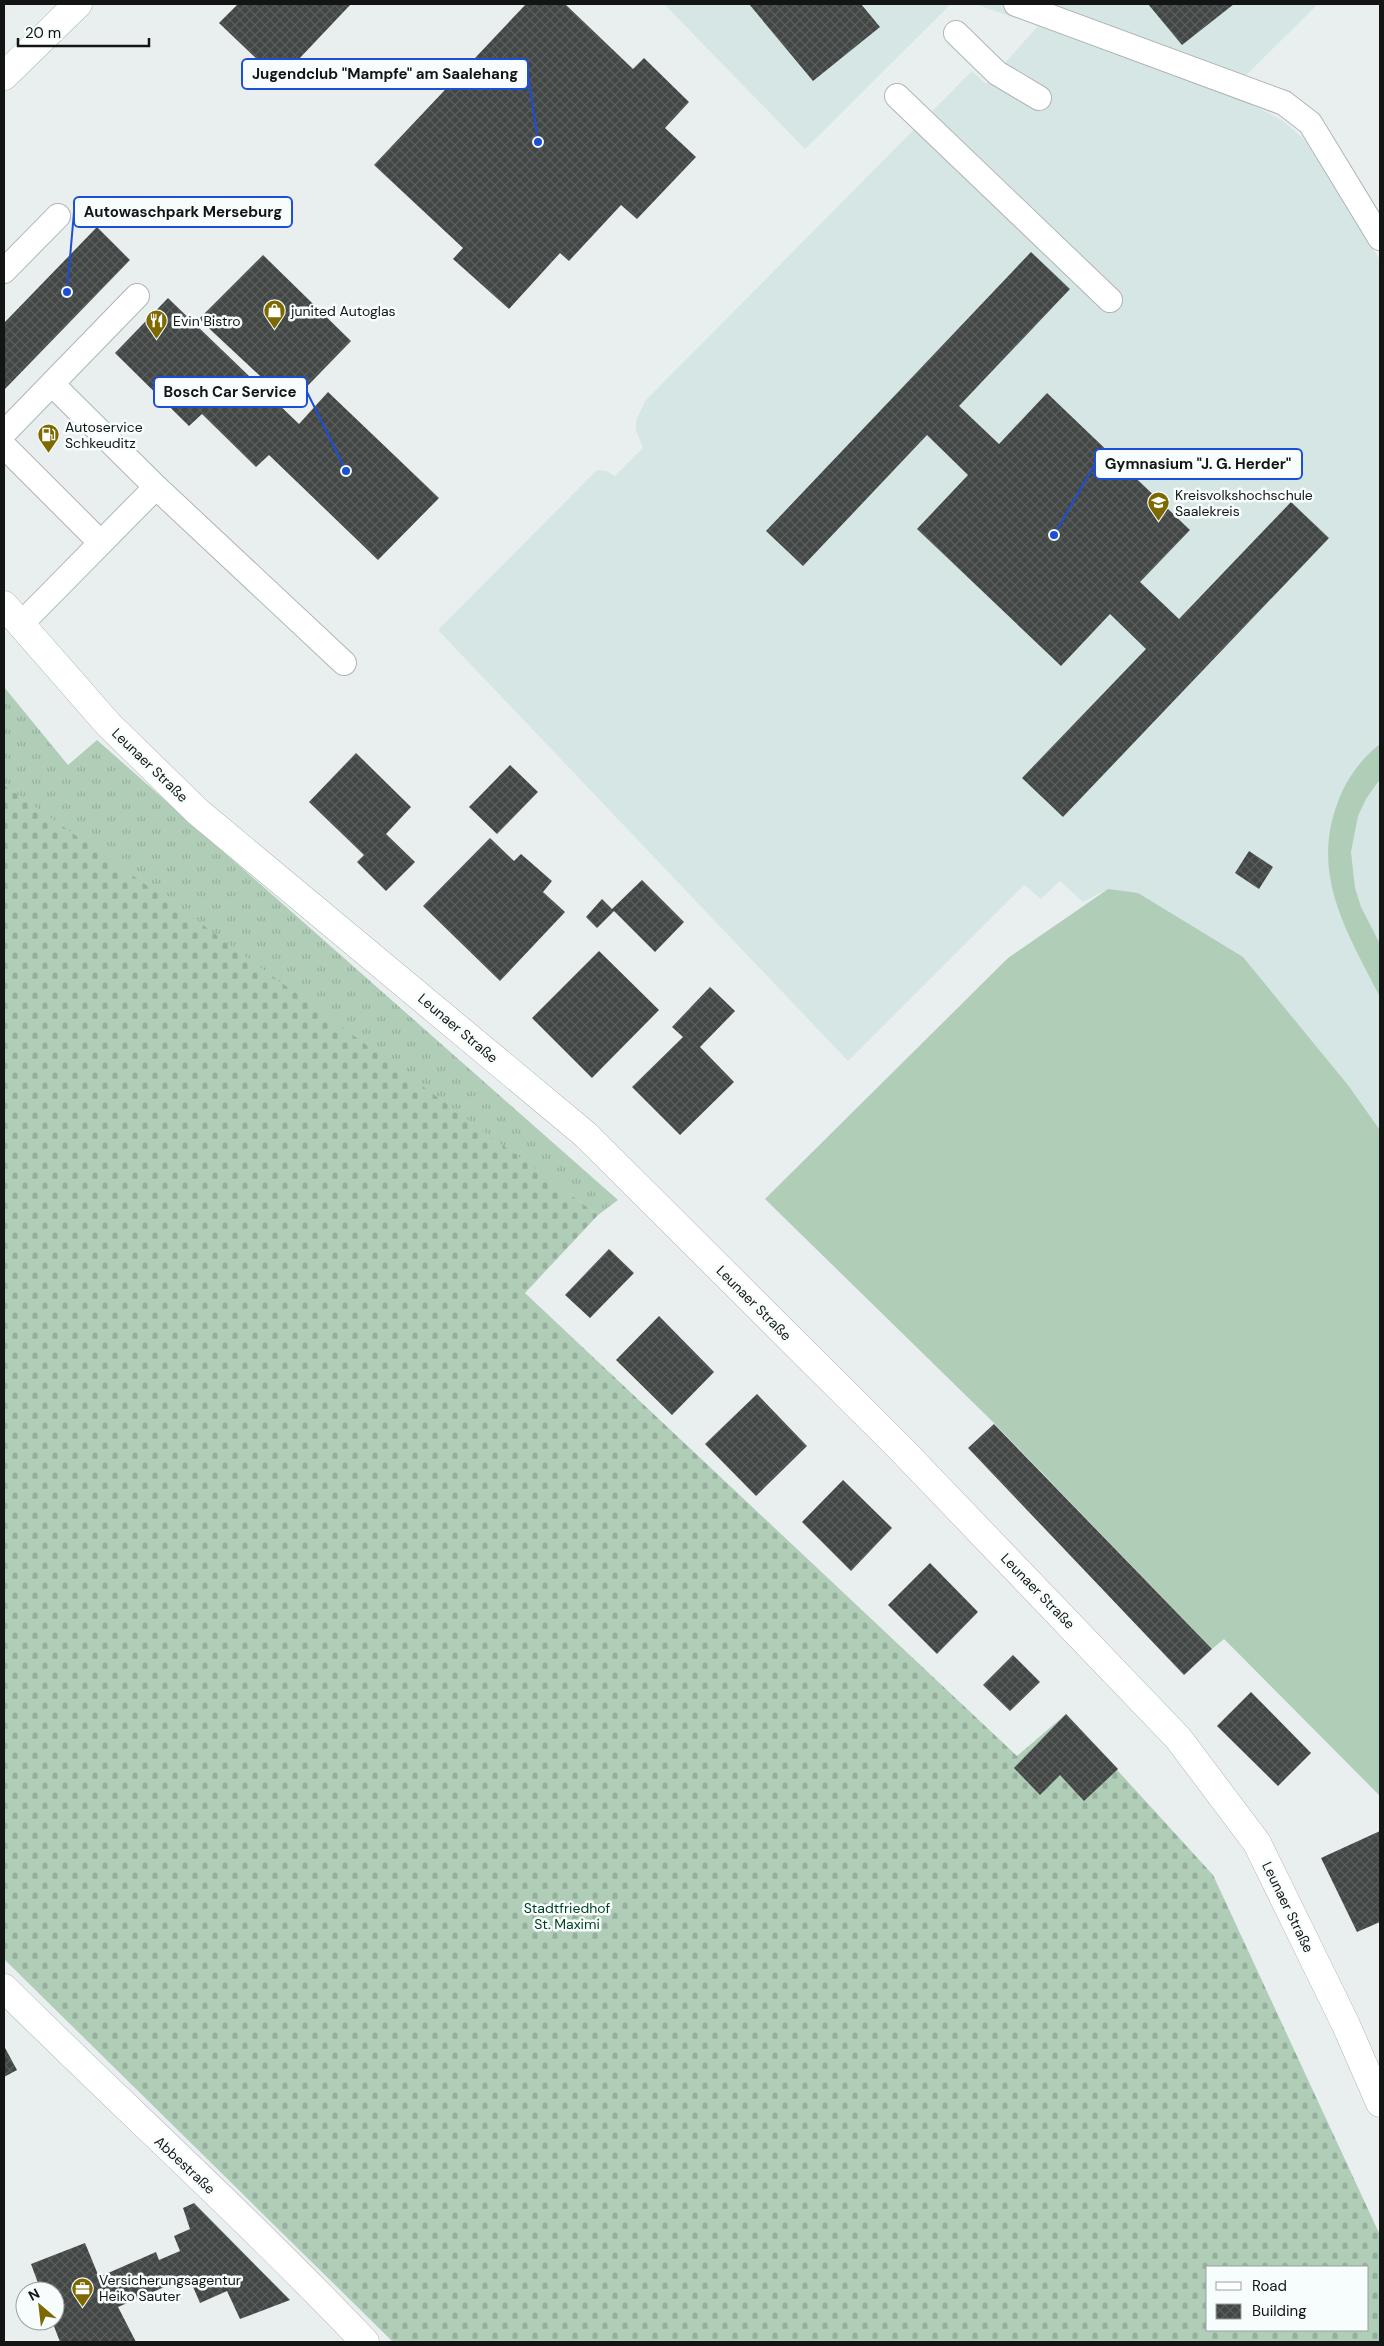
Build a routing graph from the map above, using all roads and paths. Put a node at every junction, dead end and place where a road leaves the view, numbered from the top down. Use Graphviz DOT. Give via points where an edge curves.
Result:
graph roads {
  1 [pos="78,4"];
  2 [pos="1016,4"];
  3 [pos="956,33"];
  4 [pos="4,76"];
  5 [pos="897,96"];
  6 [pos="1039,98"];
  7 [pos="58,216"];
  8 [pos="1380,238"];
  9 [pos="4,271"];
  10 [pos="137,296"];
  11 [pos="1110,300"];
  12 [pos="52,384"];
  13 [pos="4,433"];
  14 [pos="4,446"];
  15 [pos="156,487"];
  16 [pos="100,542"];
  17 [pos="12,615"];
  18 [pos="344,663"];
  19 [pos="4,1988"];
  20 [pos="1380,2103"];
  21 [pos="365,2342"];
  1 -- 4 [label="street"];
  2 -- 8 [label="lane" via="1284,104 1310,123"];
  3 -- 6 [label="lane" via="997,72"];
  5 -- 11 [label="lane"];
  7 -- 9 [label="lane"];
  10 -- 12 [label="lane"];
  12 -- 13 [label="lane"];
  12 -- 15 [label="lane"];
  14 -- 16 [label="lane"];
  15 -- 16 [label="lane"];
  15 -- 18 [label="lane"];
  16 -- 17 [label="lane"];
  17 -- 20 [label="street, Leunaer Straße" via="108,724 198,812 586,1135 909,1457 1178,1738 1257,1843"];
  19 -- 21 [label="street, Abbestraße" via="293,2266"];
}
